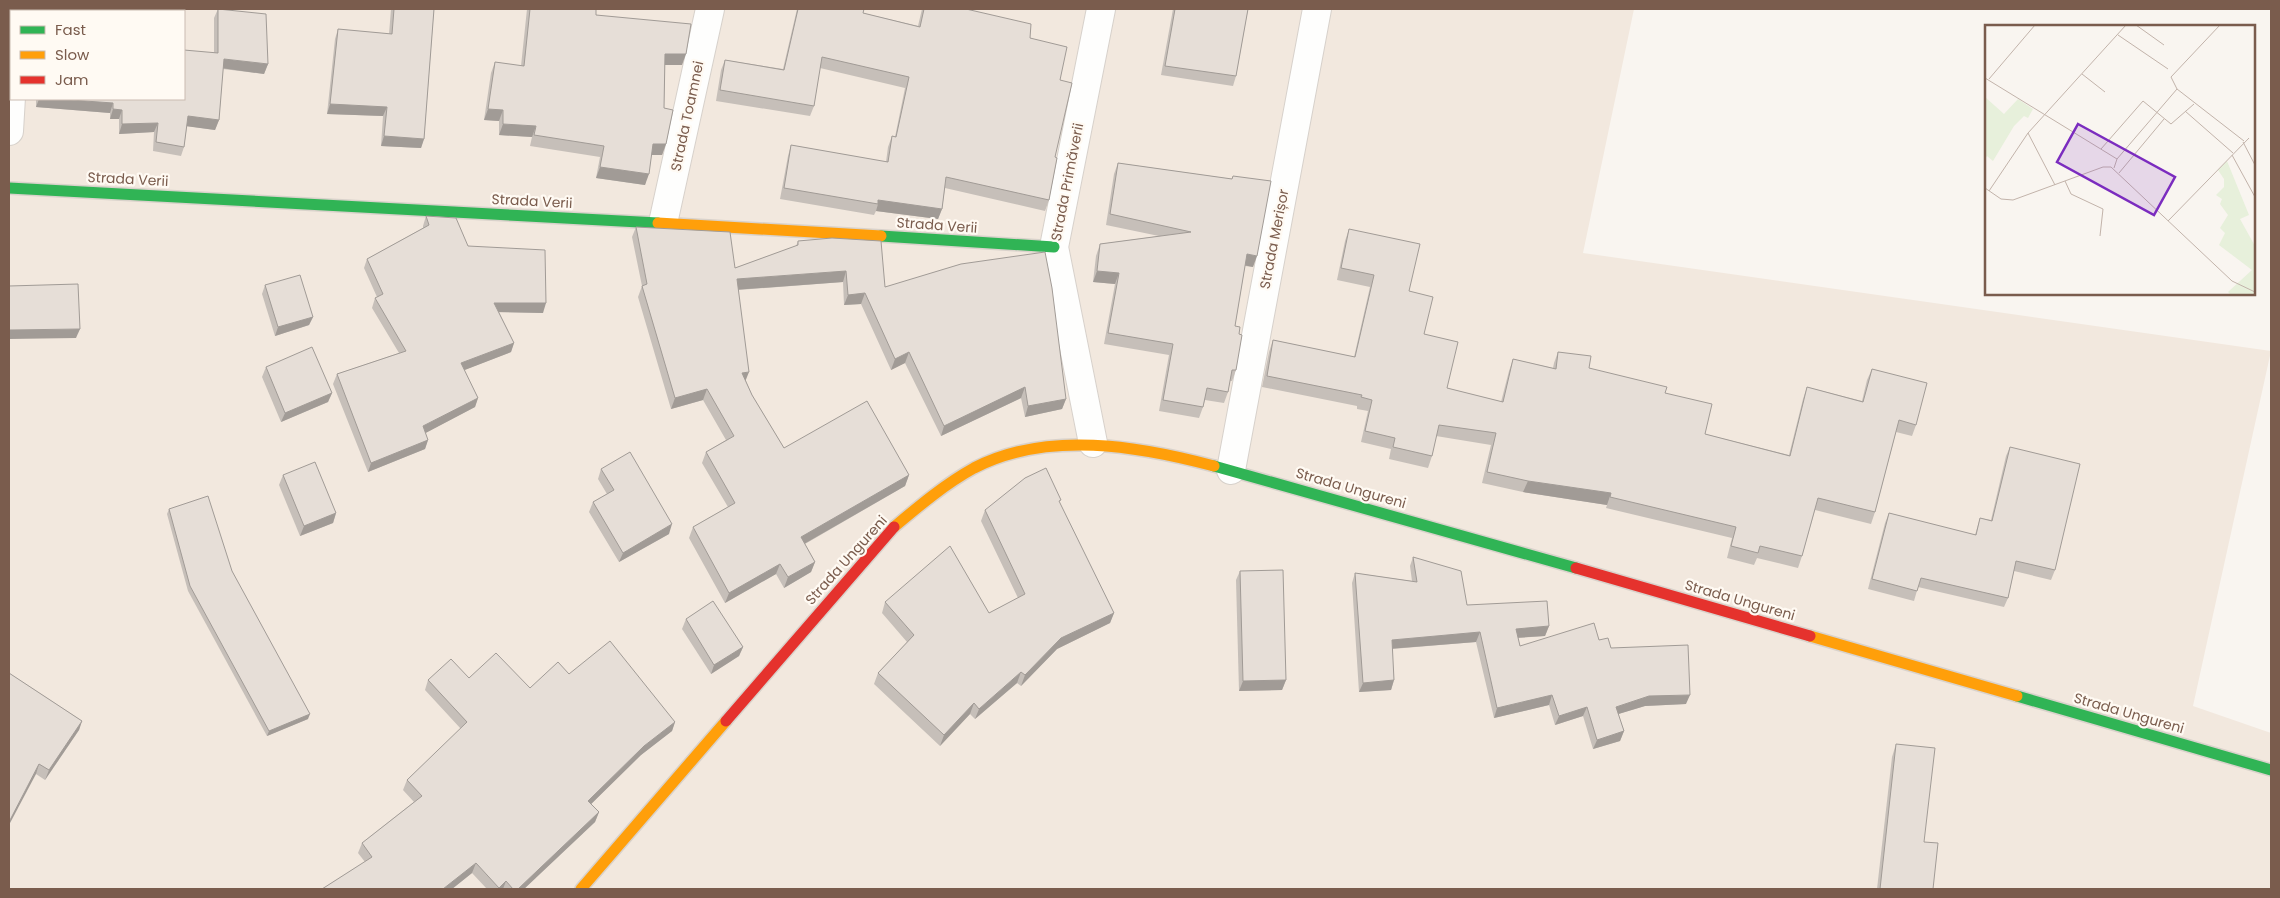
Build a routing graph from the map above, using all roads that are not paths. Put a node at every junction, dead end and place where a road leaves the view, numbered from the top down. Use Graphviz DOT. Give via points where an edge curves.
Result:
graph roads {
  1 [pos="710,9"];
  2 [pos="1102,9"];
  3 [pos="1317,9"];
  4 [pos="11,100"];
  5 [pos="9,131"];
  6 [pos="9,188"];
  7 [pos="663,222"];
  8 [pos="1054,247"];
  9 [pos="1093,443"];
  10 [pos="1231,470"];
  11 [pos="2271,770"];
  12 [pos="581,889"];
  1 -- 7 [label="street, Strada Toamnei"];
  2 -- 8 [label="street, Strada Primăverii"];
  3 -- 10 [label="street, Strada Merișor"];
  4 -- 5 [label="street"];
  6 -- 7 [label="main road, Strada Verii"];
  7 -- 8 [label="main road, Strada Verii"];
  8 -- 9 [label="street, Strada Primăverii"];
  9 -- 10 [label="main road, Strada Ungureni" via="1126,446"];
  9 -- 12 [label="main road, Strada Ungureni" via="1037,447 987,462 937,492 892,529"];
  10 -- 11 [label="main road, Strada Ungureni"];
}
